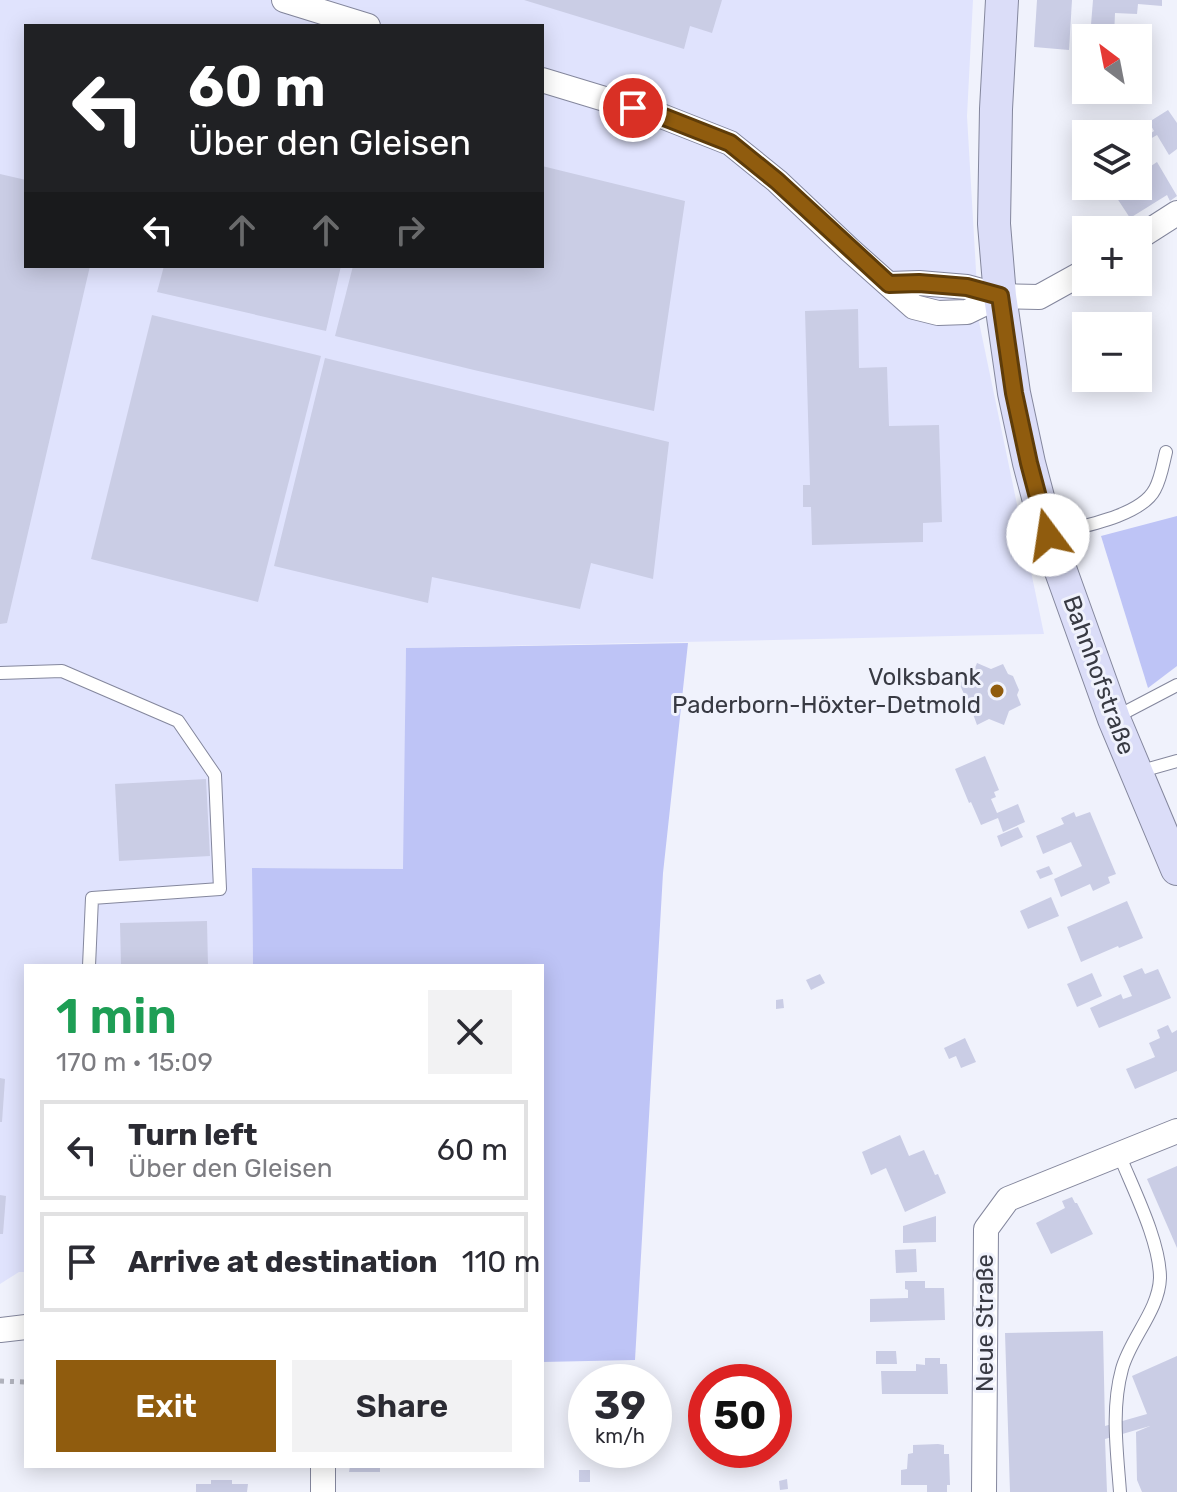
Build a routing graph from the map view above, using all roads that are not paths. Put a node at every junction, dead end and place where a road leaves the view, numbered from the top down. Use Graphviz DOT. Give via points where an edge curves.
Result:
graph roads {
  1 [pos="284,0"];
  2 [pos="1002,0"];
  3 [pos="362,24"];
  4 [pos="544,81"];
  5 [pos="1177,213"];
  6 [pos="1152,229"];
  7 [pos="1072,279"];
  8 [pos="1000,296"];
  9 [pos="1166,452"];
  10 [pos="1048,535"];
  11 [pos="0,673"];
  12 [pos="1177,685"];
  13 [pos="1114,719"];
  14 [pos="1177,761"];
  15 [pos="1135,773"];
  16 [pos="1177,869"];
  17 [pos="89,964"];
  18 [pos="1177,1131"];
  19 [pos="1119,1154"];
  20 [pos="24,1327"];
  21 [pos="0,1330"];
  22 [pos="323,1468"];
  23 [pos="323,1492"];
  24 [pos="984,1492"];
  25 [pos="1120,1492"];
  1 -- 3 [label="street"];
  2 -- 8 [label="main road, Bahnhofstraße" via="994,224"];
  4 -- 8 [label="street" via="730,143 889,284 967,287"];
  5 -- 6 [label="street"];
  7 -- 8 [label="street" via="1039,297"];
  8 -- 10 [label="main road, Bahnhofstraße" via="1014,393"];
  9 -- 10 [label="lane" via="1155,490 1144,503 1126,514"];
  10 -- 13 [label="main road, Bahnhofstraße"];
  11 -- 17 [label="lane" via="62,671 178,721 215,775 220,889 92,898"];
  12 -- 13 [label="lane"];
  13 -- 15 [label="main road, Bahnhofstraße"];
  14 -- 15 [label="lane"];
  15 -- 16 [label="main road, Bahnhofstraße"];
  18 -- 19 [label="street, Neue Straße"];
  19 -- 24 [label="street, Neue Straße" via="1008,1199 986,1229"];
  19 -- 25 [label="lane" via="1155,1245 1160,1279 1123,1366 1115,1407"];
  20 -- 21 [label="street"];
  22 -- 23 [label="street"];
}
